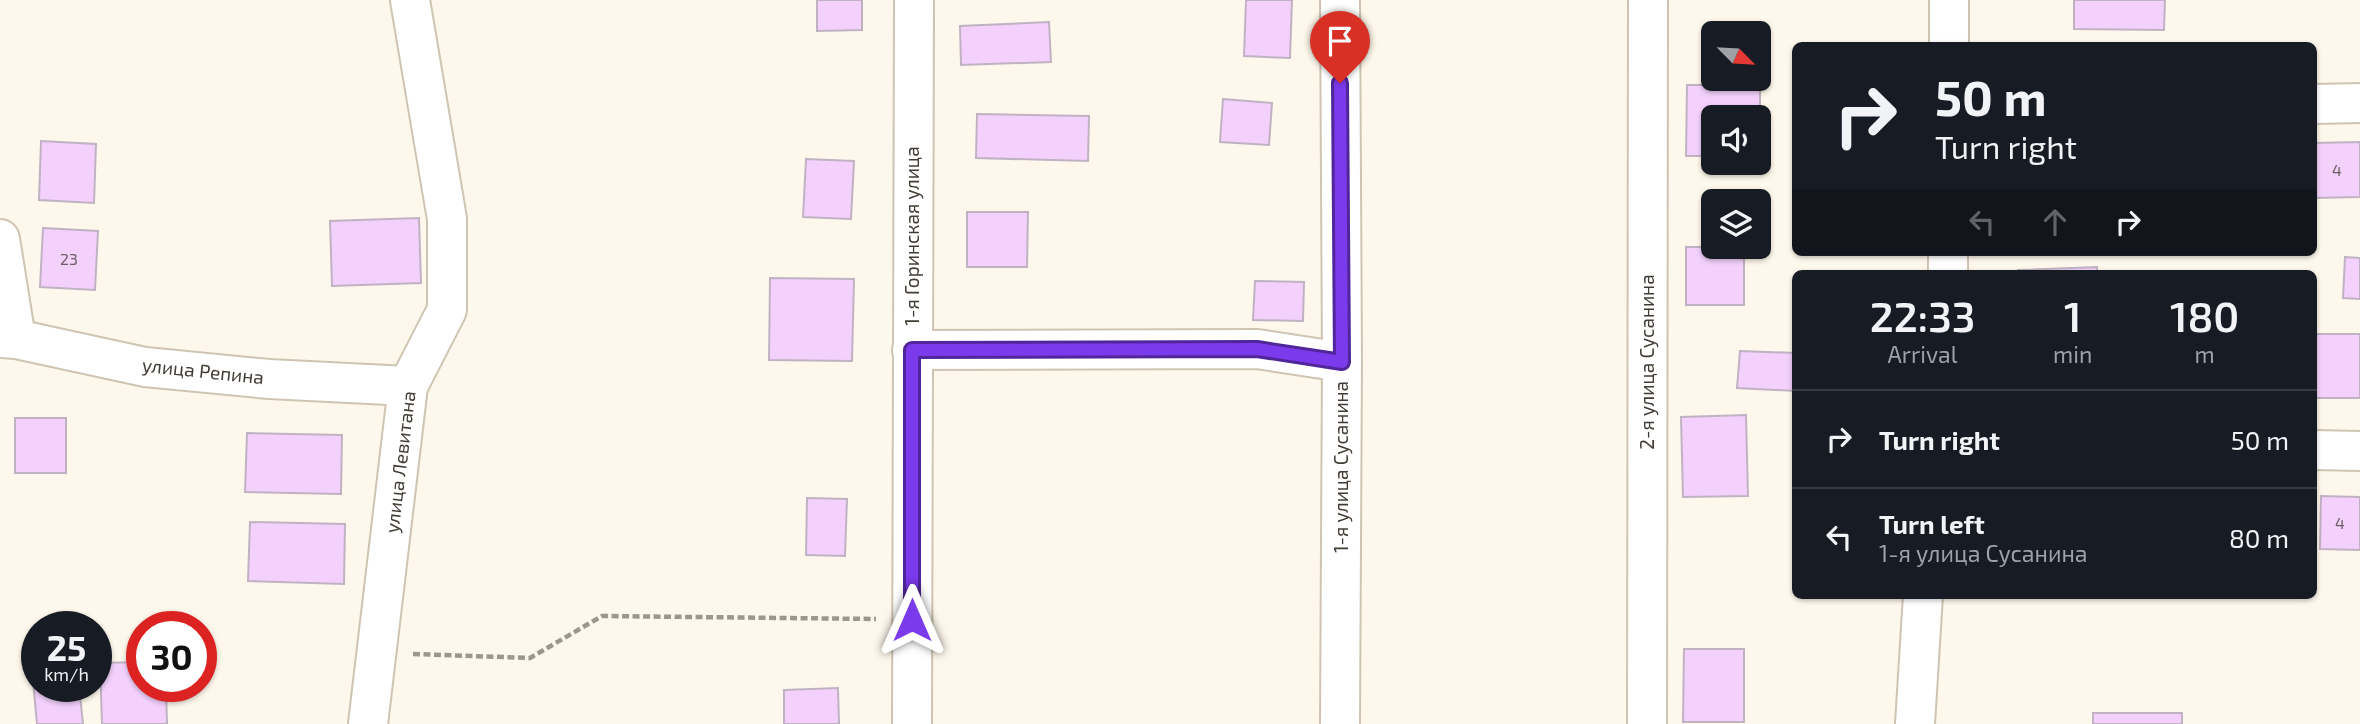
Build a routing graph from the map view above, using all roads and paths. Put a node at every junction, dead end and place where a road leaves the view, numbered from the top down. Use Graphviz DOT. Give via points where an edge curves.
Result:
graph roads {
  1 [pos="410,0"];
  2 [pos="914,0"];
  3 [pos="1340,0"];
  4 [pos="1648,0"];
  5 [pos="1949,0"];
  6 [pos="1949,42"];
  7 [pos="2360,103"];
  8 [pos="2317,104"];
  9 [pos="0,239"];
  10 [pos="8,339"];
  11 [pos="912,350"];
  12 [pos="1342,362"];
  13 [pos="408,386"];
  14 [pos="2317,450"];
  15 [pos="2360,451"];
  16 [pos="1923,599"];
  17 [pos="912,620"];
  18 [pos="404,653"];
  19 [pos="368,724"];
  20 [pos="912,724"];
  21 [pos="1340,724"];
  22 [pos="1647,724"];
  23 [pos="1915,724"];
  1 -- 13 [label="street, улица Левитана" via="447,219 447,310"];
  2 -- 11 [label="street, 1-я Горинская улица"];
  3 -- 12 [label="street, 1-я улица Сусанина"];
  4 -- 22 [label="street, 2-я улица Сусанина"];
  5 -- 6 [label="street"];
  7 -- 8 [label="street"];
  9 -- 10 [label="street"];
  10 -- 13 [label="street, улица Репина" via="145,367"];
  11 -- 12 [label="street" via="1257,349"];
  11 -- 17 [label="street, 1-я Горинская улица"];
  12 -- 21 [label="street, 1-я улица Сусанина"];
  13 -- 19 [label="street, улица Левитана"];
  14 -- 15 [label="street"];
  16 -- 23 [label="street"];
  17 -- 18 [label="path" via="603,616 530,658"];
  17 -- 20 [label="street, 1-я Горинская улица"];
}
